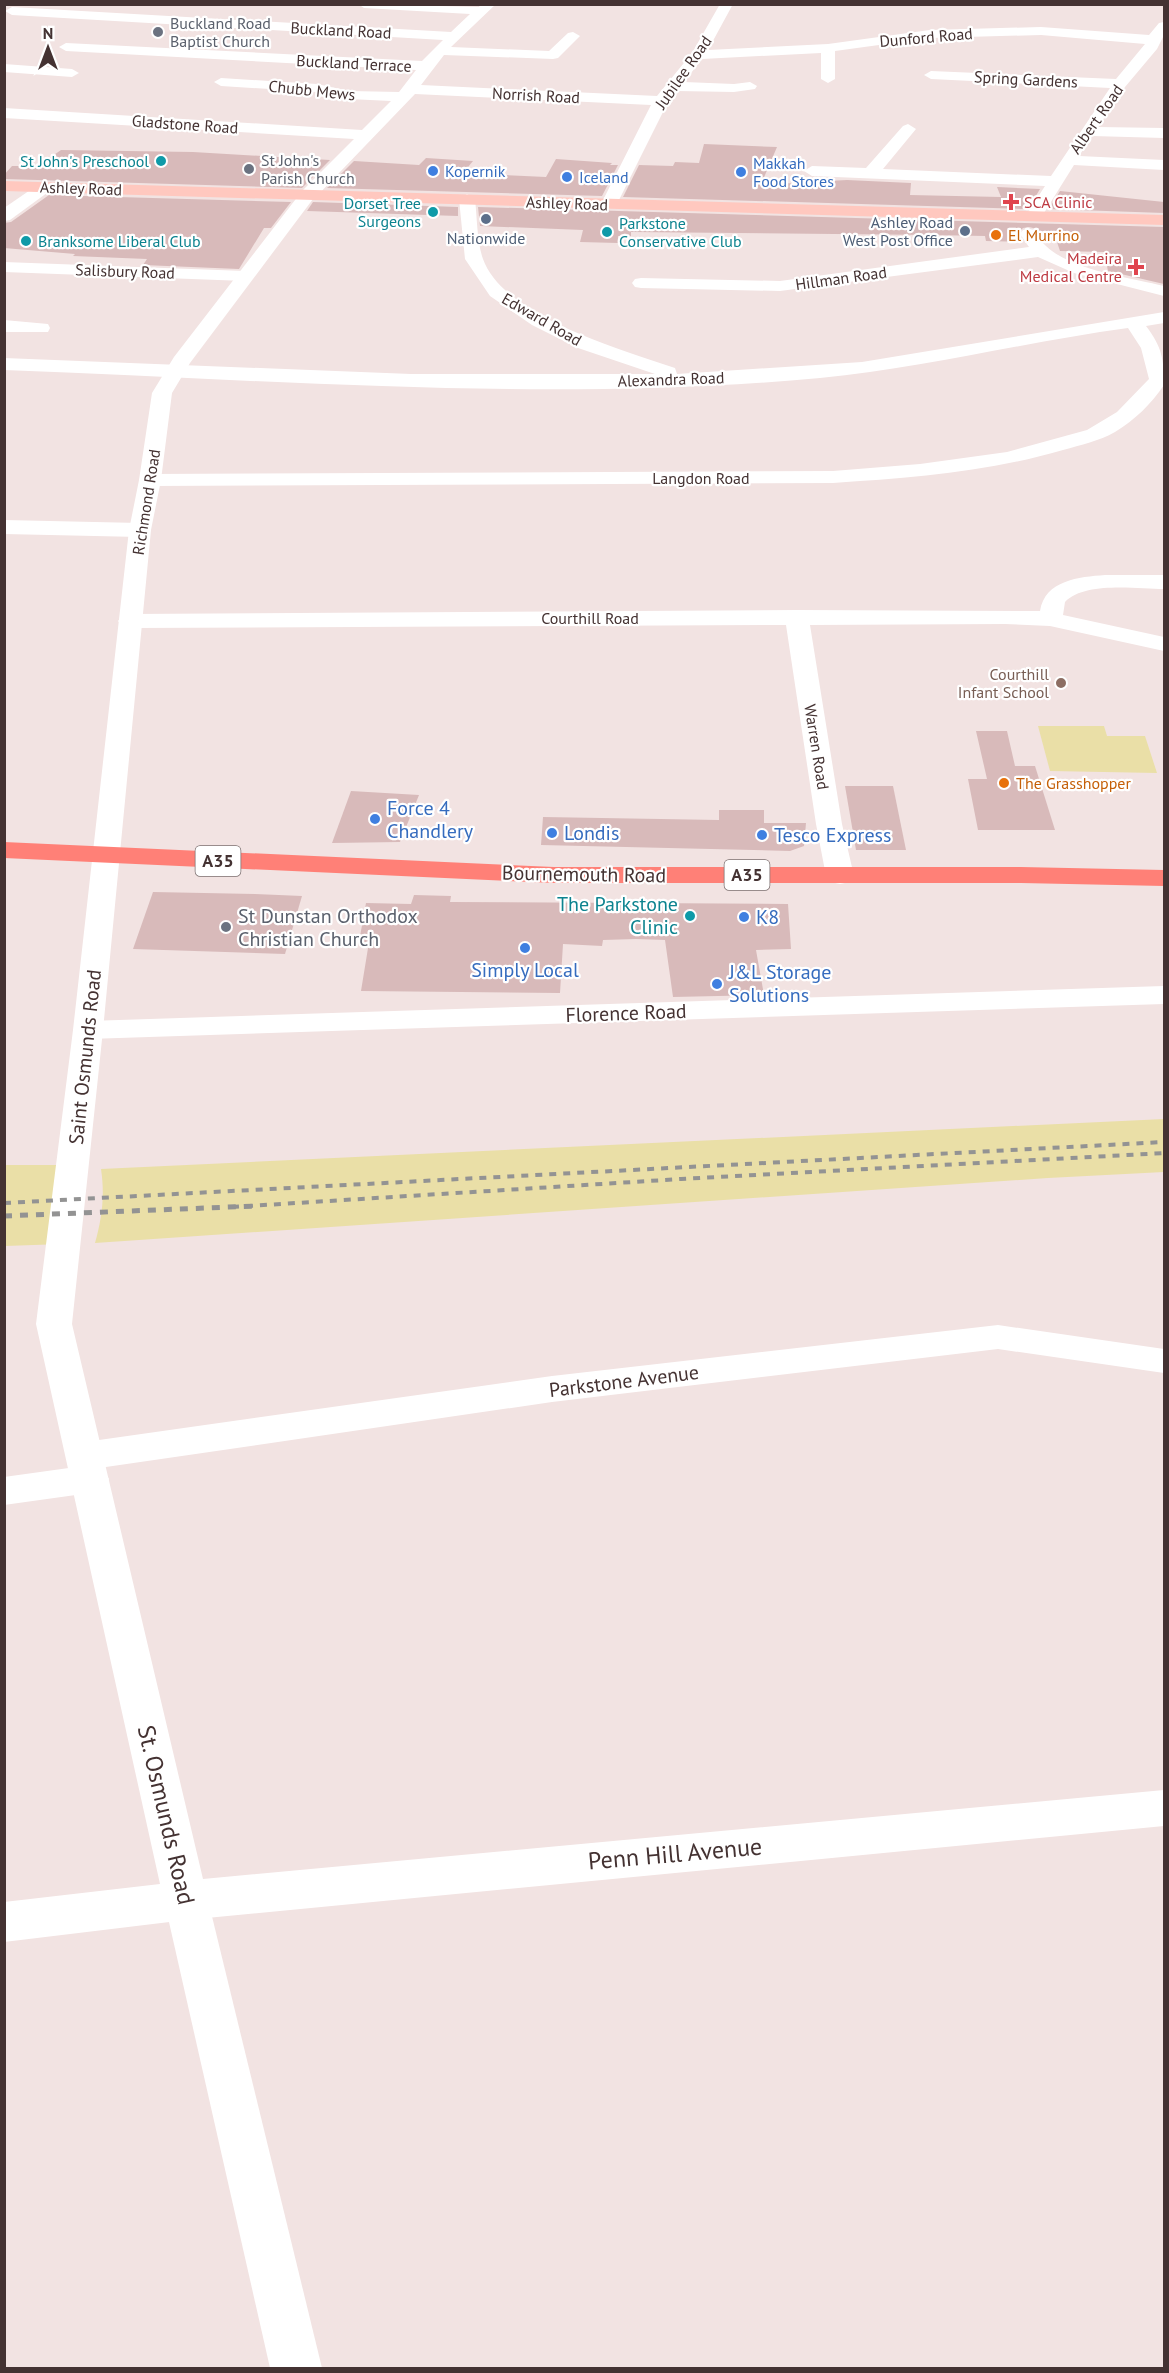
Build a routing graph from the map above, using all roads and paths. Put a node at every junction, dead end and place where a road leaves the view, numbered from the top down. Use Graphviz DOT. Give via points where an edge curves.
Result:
graph roads {
  1 [pos="364,4"];
  2 [pos="727,4"];
  3 [pos="487,8"];
  4 [pos="13,10"];
  5 [pos="1164,25"];
  6 [pos="454,36"];
  7 [pos="573,36"];
  8 [pos="1156,46"];
  9 [pos="66,47"];
  10 [pos="828,48"];
  11 [pos="442,51"];
  12 [pos="698,55"];
  13 [pos="284,64"];
  14 [pos="426,66"];
  15 [pos="4,68"];
  16 [pos="66,71"];
  17 [pos="931,75"];
  18 [pos="828,80"];
  19 [pos="220,82"];
  20 [pos="263,84"];
  21 [pos="1120,84"];
  22 [pos="674,86"];
  23 [pos="750,86"];
  24 [pos="407,93"];
  25 [pos="661,101"];
  26 [pos="4,113"];
  27 [pos="908,129"];
  28 [pos="1087,131"];
  29 [pos="1164,133"];
  30 [pos="365,135"];
  31 [pos="1068,160"];
  32 [pos="1164,165"];
  33 [pos="812,171"];
  34 [pos="872,172"];
  35 [pos="1054,181"];
  36 [pos="4,186"];
  37 [pos="45,187"];
  38 [pos="308,195"];
  39 [pos="609,204"];
  40 [pos="467,205"];
  41 [pos="4,216"];
  42 [pos="1164,220"];
  43 [pos="1030,224"];
  44 [pos="1040,251"];
  45 [pos="4,267"];
  46 [pos="245,276"];
  47 [pos="641,283"];
  48 [pos="1164,291"];
  49 [pos="1164,318"];
  50 [pos="1132,322"];
  51 [pos="4,326"];
  52 [pos="41,328"];
  53 [pos="7,368"];
  54 [pos="174,372"];
  55 [pos="683,380"];
  56 [pos="150,480"];
  57 [pos="4,526"];
  58 [pos="140,530"];
  59 [pos="1164,582"];
  60 [pos="797,617"];
  61 [pos="1050,619"];
  62 [pos="130,621"];
  63 [pos="1164,644"];
  64 [pos="4,850"];
  65 [pos="107,856"];
  66 [pos="840,876"];
  67 [pos="1164,878"];
  68 [pos="1164,995"];
  69 [pos="88,1030"];
  70 [pos="61,1259"];
  71 [pos="1164,1361"];
  72 [pos="87,1468"];
  73 [pos="4,1491"];
  74 [pos="1164,1808"];
  75 [pos="186,1900"];
  76 [pos="4,1922"];
  77 [pos="296,2368"];
  1 -- 3 [label="street"];
  2 -- 12 [label="street, Jubilee Road"];
  3 -- 6 [label="street, Richmond Road"];
  4 -- 6 [label="street, Buckland Road"];
  5 -- 8 [label="street, Albert Road"];
  6 -- 11 [label="street, Richmond Road"];
  7 -- 11 [label="street" via="550,59"];
  8 -- 10 [label="street, Dunford Road" via="1041,31 930,34"];
  8 -- 21 [label="street, Albert Road"];
  9 -- 14 [label="street, Buckland Terrace"];
  10 -- 12 [label="street, Dunford Road"];
  10 -- 18 [label="street"];
  11 -- 14 [label="street, Richmond Road"];
  12 -- 22 [label="street, Jubilee Road"];
  13 -- 20 [label="street"];
  14 -- 24 [label="street, Richmond Road"];
  15 -- 16 [label="street"];
  17 -- 21 [label="street, Spring Gardens"];
  19 -- 20 [label="street, Chubb Mews"];
  20 -- 24 [label="street, Chubb Mews" via="348,95"];
  21 -- 28 [label="street, Albert Road"];
  22 -- 23 [label="street"];
  22 -- 25 [label="street, Jubilee Road"];
  24 -- 25 [label="street, Norrish Road"];
  24 -- 30 [label="street, Richmond Road"];
  25 -- 39 [label="street, Jubilee Road"];
  26 -- 30 [label="street, Gladstone Road"];
  27 -- 34 [label="street"];
  28 -- 29 [label="street"];
  28 -- 31 [label="street, Albert Road"];
  30 -- 38 [label="street, Richmond Road"];
  31 -- 32 [label="street"];
  31 -- 35 [label="street, Albert Road"];
  33 -- 34 [label="street"];
  34 -- 35 [label="street"];
  35 -- 43 [label="street, Albert Road"];
  36 -- 37 [label="main road, Ashley Road"];
  37 -- 38 [label="main road, Ashley Road"];
  37 -- 41 [label="street"];
  38 -- 40 [label="main road, Ashley Road"];
  38 -- 46 [label="street, Richmond Road"];
  39 -- 40 [label="main road, Ashley Road"];
  39 -- 43 [label="main road, Ashley Road"];
  40 -- 55 [label="street, Edward Road" via="474,258 496,292 539,321 585,344 662,368"];
  42 -- 43 [label="main road, Ashley Road"];
  43 -- 44 [label="street"];
  44 -- 47 [label="street, Hillman Road" via="780,286"];
  44 -- 48 [label="street" via="1095,274"];
  45 -- 46 [label="street, Salisbury Road"];
  46 -- 54 [label="street, Richmond Road"];
  49 -- 50 [label="street, Alexandra Road"];
  50 -- 55 [label="street, Alexandra Road" via="882,366"];
  50 -- 56 [label="street, Langdon Road" via="1154,351 1159,379 1146,398 1098,433 978,465 832,477"];
  51 -- 52 [label="street"];
  53 -- 54 [label="street, Alexandra Road"];
  54 -- 55 [label="street, Alexandra Road" via="410,379"];
  54 -- 56 [label="street, Richmond Road" via="162,393"];
  56 -- 58 [label="street, Richmond Road"];
  57 -- 58 [label="street"];
  58 -- 62 [label="street, Richmond Road"];
  59 -- 61 [label="street" via="1070,588 1054,601"];
  60 -- 61 [label="street, Courthill Road"];
  60 -- 62 [label="street, Courthill Road"];
  60 -- 66 [label="street, Warren Road"];
  61 -- 63 [label="street, Courthill Road"];
  62 -- 65 [label="street, Richmond Road"];
  64 -- 65 [label="highway, Bournemouth Road / A35"];
  65 -- 66 [label="highway, Bournemouth Road / A35" via="554,875"];
  65 -- 69 [label="street, Saint Osmunds Road"];
  66 -- 67 [label="highway, Bournemouth Road / A35"];
  68 -- 69 [label="street, Florence Road"];
  69 -- 70 [label="street, Saint Osmunds Road"];
  70 -- 72 [label="street, St. Osmunds Road" via="54,1324"];
  71 -- 72 [label="street, Parkstone Avenue" via="998,1337 552,1389"];
  72 -- 73 [label="street, Parkstone Avenue"];
  72 -- 75 [label="street, St. Osmunds Road"];
  74 -- 75 [label="street, Penn Hill Avenue"];
  75 -- 76 [label="street, Penn Hill Avenue"];
  75 -- 77 [label="street, St. Osmunds Road"];
}
